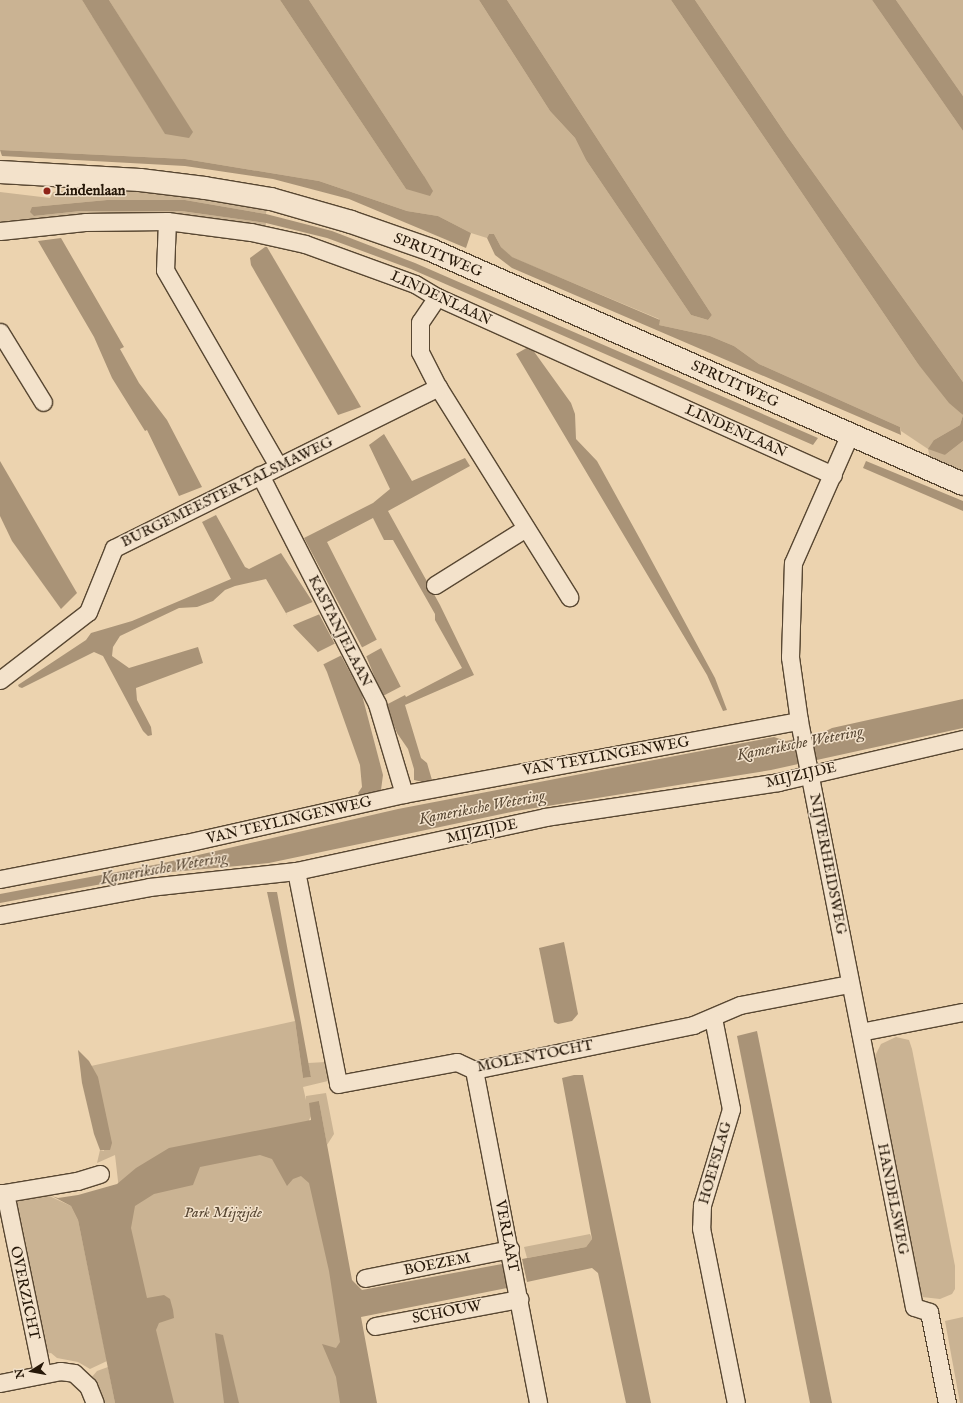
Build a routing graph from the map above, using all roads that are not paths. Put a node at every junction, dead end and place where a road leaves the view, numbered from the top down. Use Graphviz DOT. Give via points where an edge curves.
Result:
graph roads {
  1 [pos="0,172"];
  2 [pos="167,221"];
  3 [pos="0,231"];
  4 [pos="436,297"];
  5 [pos="0,332"];
  6 [pos="438,387"];
  7 [pos="43,402"];
  8 [pos="850,434"];
  9 [pos="278,466"];
  10 [pos="260,475"];
  11 [pos="833,475"];
  12 [pos="963,484"];
  13 [pos="526,528"];
  14 [pos="435,585"];
  15 [pos="569,597"];
  16 [pos="1,675"];
  17 [pos="800,728"];
  18 [pos="963,739"];
  19 [pos="809,768"];
  20 [pos="404,794"];
  21 [pos="296,870"];
  22 [pos="0,879"];
  23 [pos="0,915"];
  24 [pos="850,984"];
  25 [pos="963,1012"];
  26 [pos="713,1018"];
  27 [pos="860,1032"];
  28 [pos="474,1070"];
  29 [pos="100,1174"];
  30 [pos="2,1193"];
  31 [pos="510,1249"];
  32 [pos="365,1278"];
  33 [pos="519,1298"];
  34 [pos="375,1326"];
  35 [pos="42,1374"];
  36 [pos="0,1383"];
  37 [pos="95,1403"];
  38 [pos="538,1403"];
  39 [pos="736,1403"];
  40 [pos="947,1403"];
  1 -- 8 [label="main road, SPRUITWEG" via="140,180 205,188 271,199 351,222 431,250"];
  2 -- 3 [label="street, LINDENLAAN" via="85,222"];
  2 -- 4 [label="street, LINDENLAAN" via="251,232 305,244 415,284"];
  2 -- 9 [label="street" via="165,270"];
  4 -- 6 [label="street" via="420,322 420,352"];
  4 -- 11 [label="street, LINDENLAAN"];
  5 -- 7 [label="street"];
  6 -- 9 [label="street, BURGEMEESTER TALSMAWEG"];
  6 -- 13 [label="street"];
  8 -- 11 [label="street"];
  8 -- 12 [label="main road"];
  9 -- 10 [label="street, BURGEMEESTER TALSMAWEG"];
  10 -- 16 [label="street, BURGEMEESTER TALSMAWEG" via="114,548 88,612"];
  10 -- 20 [label="street, KASTANJELAAN" via="377,704"];
  11 -- 17 [label="street" via="793,563 790,657"];
  13 -- 14 [label="street"];
  13 -- 15 [label="street"];
  17 -- 19 [label="street, NIJVERHEIDSWEG"];
  17 -- 20 [label="street, VAN TEYLINGENWEG"];
  18 -- 19 [label="street, MIJZIJDE"];
  19 -- 21 [label="street, MIJZIJDE" via="778,782 545,817"];
  19 -- 24 [label="street, NIJVERHEIDSWEG" via="850,971"];
  20 -- 22 [label="street, VAN TEYLINGENWEG" via="186,843"];
  21 -- 23 [label="street, MIJZIJDE" via="149,887"];
  21 -- 28 [label="street, MOLENTOCHT" via="338,1084 457,1062"];
  24 -- 26 [label="street, MOLENTOCHT" via="740,1005"];
  24 -- 27 [label="street, HANDELSWEG"];
  25 -- 27 [label="street"];
  26 -- 28 [label="street, MOLENTOCHT" via="693,1025"];
  26 -- 39 [label="street, HOEFSLAG" via="731,1109 702,1205 701,1228"];
  27 -- 40 [label="street, HANDELSWEG" via="914,1306 929,1312"];
  28 -- 31 [label="street, VERLAAT"];
  29 -- 30 [label="street" via="77,1181"];
  30 -- 35 [label="street, OVERZICHT"];
  31 -- 32 [label="street, BOEZEM"];
  31 -- 33 [label="street, VERLAAT"];
  33 -- 34 [label="street, SCHOUW"];
  33 -- 38 [label="street, VERLAAT"];
  35 -- 36 [label="street"];
  35 -- 37 [label="street" via="60,1371 74,1373 88,1386"];
}
